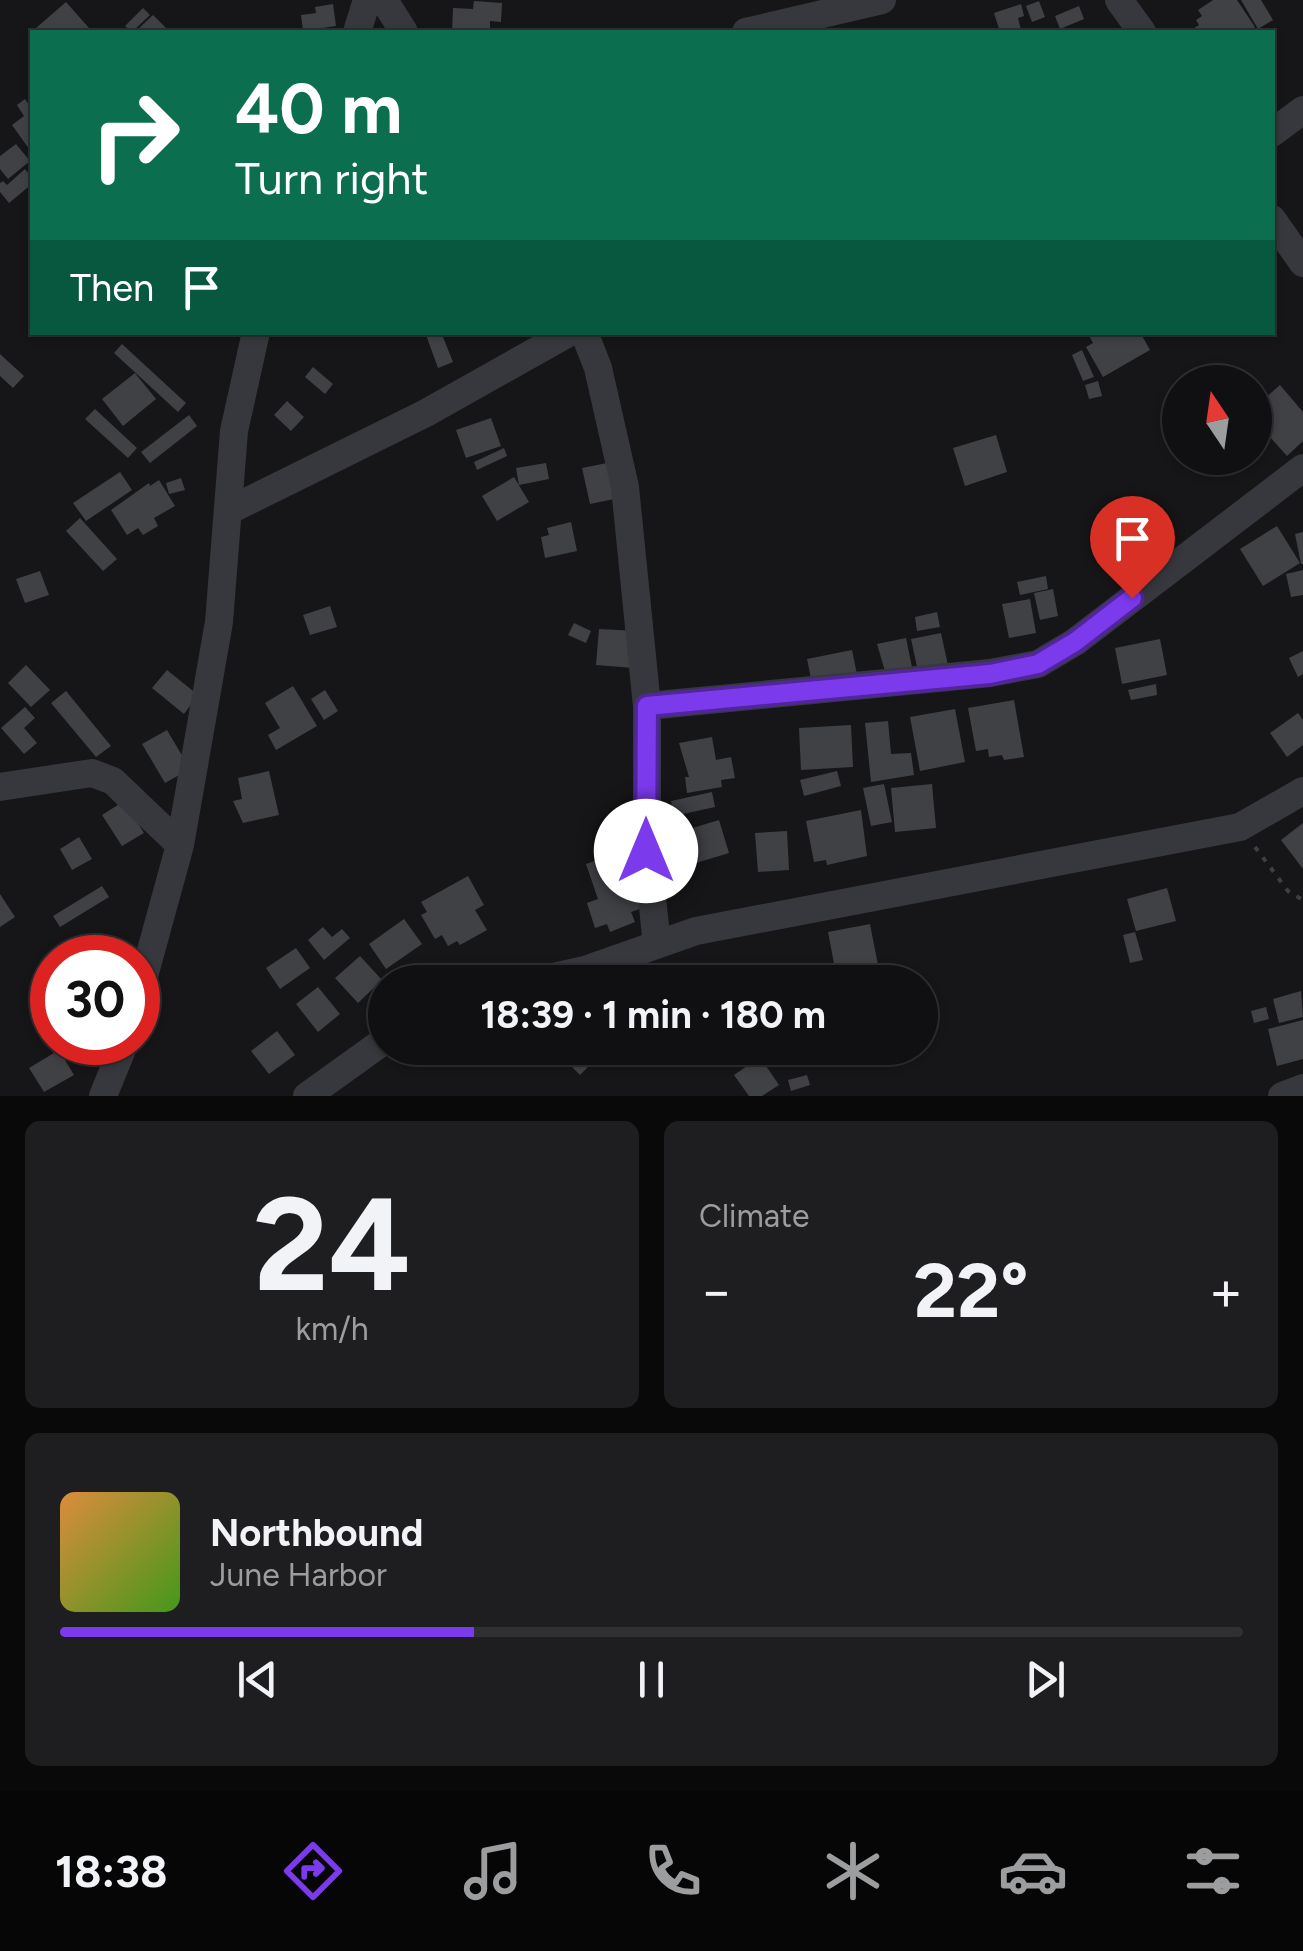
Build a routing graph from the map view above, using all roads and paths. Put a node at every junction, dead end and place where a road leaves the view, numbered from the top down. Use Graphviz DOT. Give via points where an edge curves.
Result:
graph roads {
  1 [pos="367,0"];
  2 [pos="384,0"];
  3 [pos="882,0"];
  4 [pos="1119,0"];
  5 [pos="358,30"];
  6 [pos="403,30"];
  7 [pos="754,30"];
  8 [pos="1141,30"];
  9 [pos="1303,110"];
  10 [pos="1275,132"];
  11 [pos="1275,223"];
  12 [pos="1303,262"];
  13 [pos="255,335"];
  14 [pos="565,335"];
  15 [pos="585,335"];
  16 [pos="1303,468"];
  17 [pos="228,511"];
  18 [pos="647,706"];
  19 [pos="0,787"];
  20 [pos="1303,791"];
  21 [pos="1240,827"];
  22 [pos="180,846"];
  23 [pos="1303,900"];
  24 [pos="155,935"];
  25 [pos="657,945"];
  26 [pos="599,965"];
  27 [pos="368,1052"];
  28 [pos="116,1065"];
  29 [pos="1303,1088"];
  30 [pos="103,1096"];
  31 [pos="307,1096"];
  32 [pos="1282,1096"];
  1 -- 5 [label="street"];
  2 -- 6 [label="street"];
  3 -- 7 [label="street"];
  4 -- 8 [label="street"];
  9 -- 10 [label="street"];
  11 -- 12 [label="street"];
  13 -- 17 [label="street" via="234,432"];
  14 -- 17 [label="street" via="426,414"];
  15 -- 18 [label="street" via="625,487"];
  16 -- 18 [label="street" via="1038,664"];
  17 -- 22 [label="street" via="219,622"];
  18 -- 25 [label="street" via="646,851"];
  19 -- 22 [label="street" via="92,773 113,782"];
  20 -- 21 [label="street"];
  21 -- 23 [label="path" via="1288,891"];
  21 -- 25 [label="street" via="696,931"];
  22 -- 24 [label="street"];
  25 -- 26 [label="street"];
  27 -- 31 [label="street"];
  28 -- 30 [label="street"];
  29 -- 32 [label="street"];
}
